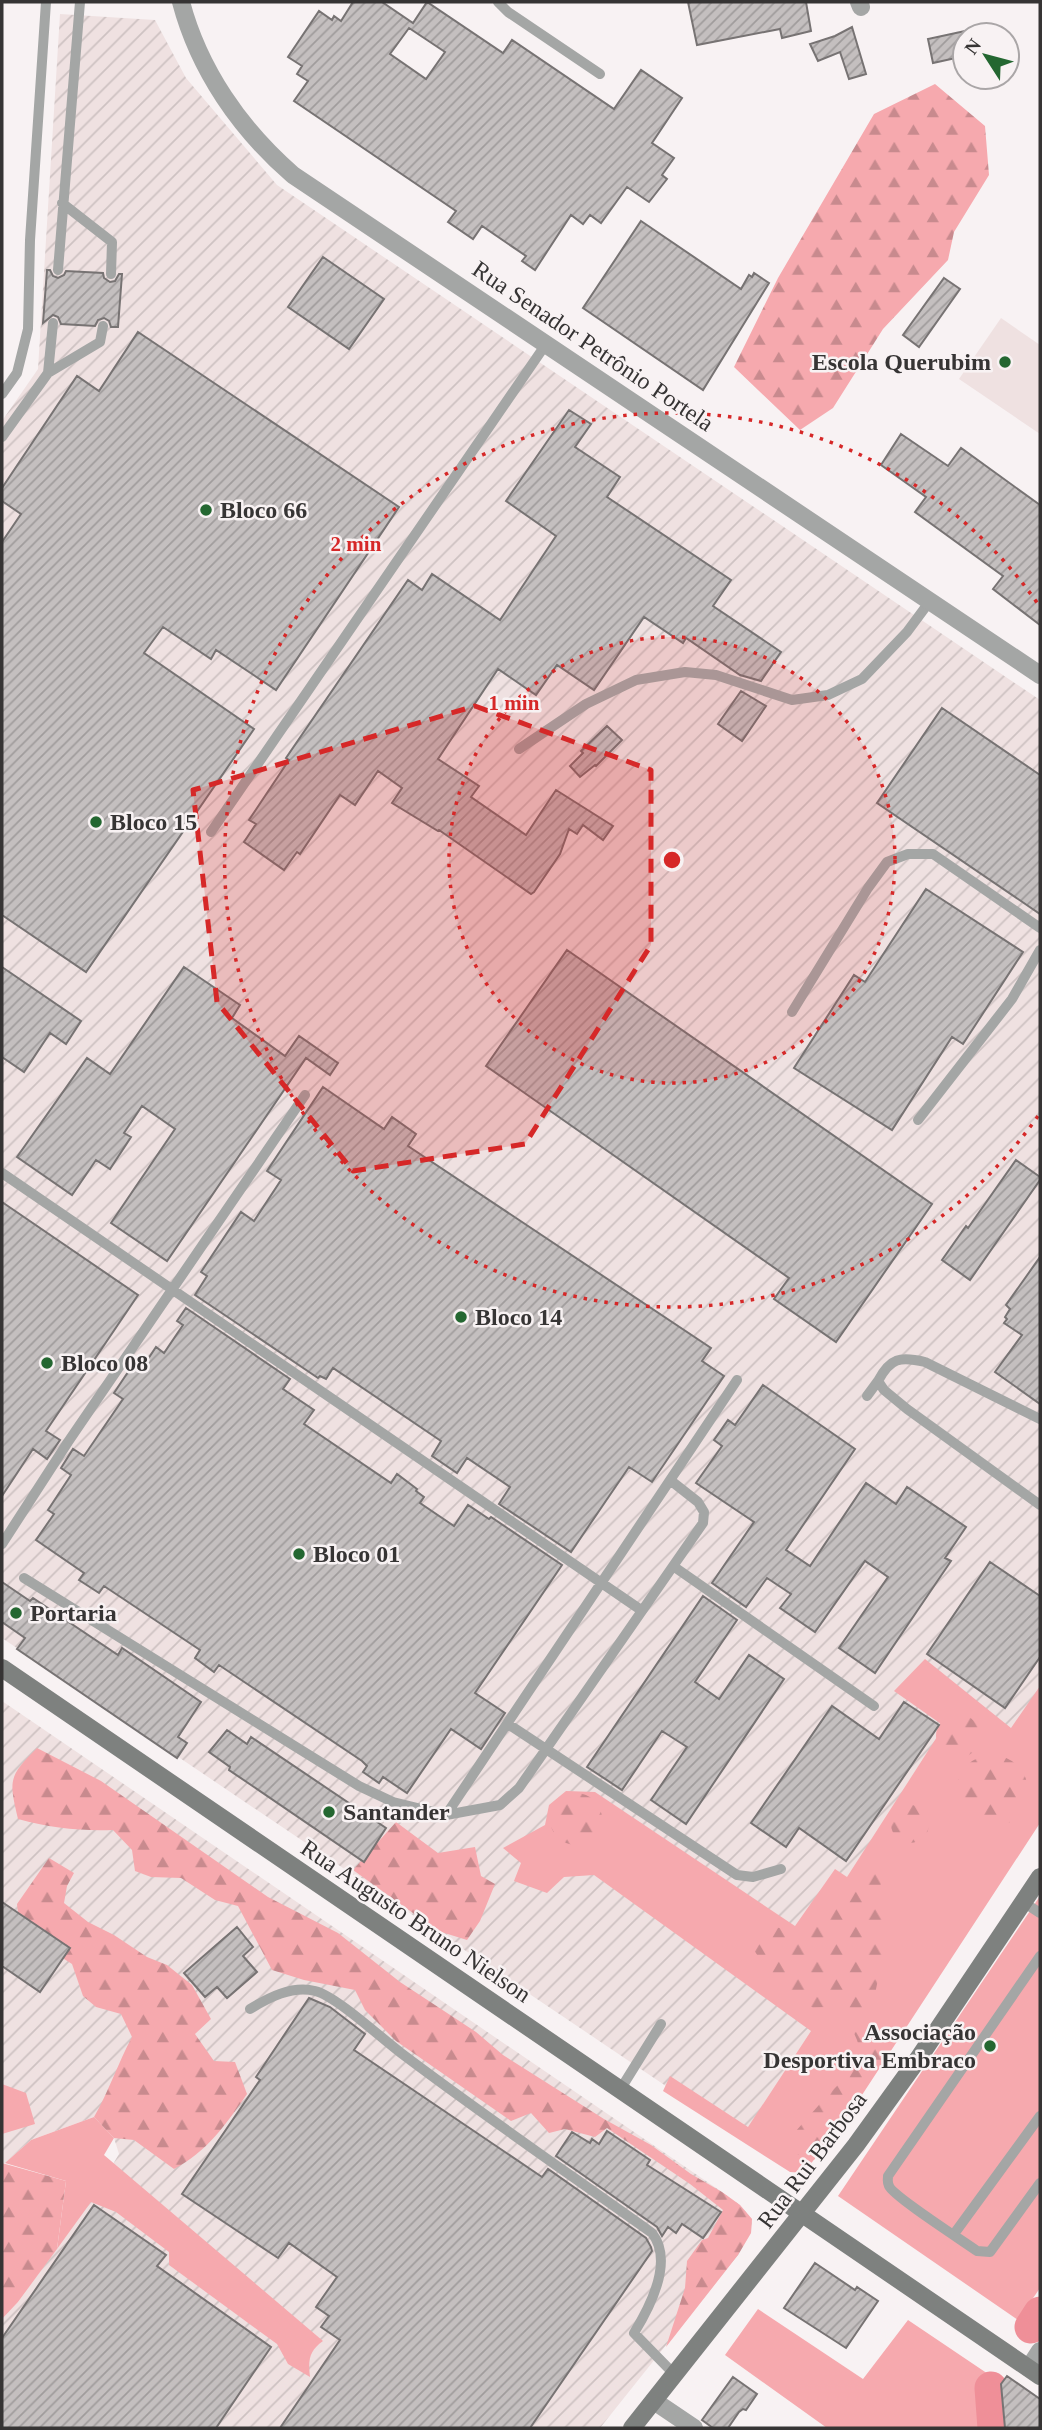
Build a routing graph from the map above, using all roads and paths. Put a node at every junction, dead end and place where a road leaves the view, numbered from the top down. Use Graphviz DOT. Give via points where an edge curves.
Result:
graph roads {
  1 [pos="46,2"];
  2 [pos="80,2"];
  3 [pos="181,2"];
  4 [pos="498,2"];
  5 [pos="600,74"];
  6 [pos="62,204"];
  7 [pos="58,270"];
  8 [pos="111,274"];
  9 [pos="53,323"];
  10 [pos="103,326"];
  11 [pos="546,344"];
  12 [pos="48,373"];
  13 [pos="2,394"];
  14 [pos="2,437"];
  15 [pos="930,601"];
  16 [pos="1040,675"];
  17 [pos="519,749"];
  18 [pos="211,832"];
  19 [pos="1040,928"];
  20 [pos="1040,950"];
  21 [pos="792,1012"];
  22 [pos="304,1095"];
  23 [pos="918,1120"];
  24 [pos="2,1173"];
  25 [pos="171,1290"];
  26 [pos="737,1380"];
  27 [pos="878,1381"];
  28 [pos="867,1396"];
  29 [pos="1040,1419"];
  30 [pos="670,1479"];
  31 [pos="1040,1505"];
  32 [pos="2,1544"];
  33 [pos="673,1566"];
  34 [pos="24,1578"];
  35 [pos="601,1584"];
  36 [pos="641,1611"];
  37 [pos="2,1668"];
  38 [pos="874,1706"];
  39 [pos="508,1724"];
  40 [pos="548,1749"];
  41 [pos="446,1815"];
  42 [pos="781,1869"];
  43 [pos="1040,1877"];
  44 [pos="1023,1902"];
  45 [pos="1040,1913"];
  46 [pos="1040,1956"];
  47 [pos="250,2009"];
  48 [pos="661,2024"];
  49 [pos="620,2090"];
  50 [pos="1040,2116"];
  51 [pos="1040,2183"];
  52 [pos="802,2215"];
  53 [pos="954,2234"];
  54 [pos="1040,2351"];
  55 [pos="1035,2372"];
  56 [pos="675,2375"];
  57 [pos="654,2401"];
  58 [pos="632,2428"];
  59 [pos="694,2428"];
  1 -- 13 [label="lane" via="28,329 16,373"];
  2 -- 6 [label="lane"];
  3 -- 11 [label="street, Rua Senador Petrônio Portela" via="216,86 271,156"];
  4 -- 5 [label="lane"];
  6 -- 7 [label="lane"];
  6 -- 8 [label="lane" via="112,242"];
  9 -- 12 [label="lane"];
  10 -- 12 [label="lane" via="100,342"];
  11 -- 15 [label="street, Rua Senador Petrônio Portela"];
  11 -- 18 [label="lane"];
  12 -- 14 [label="lane"];
  15 -- 16 [label="street, Rua Senador Petrônio Portela"];
  15 -- 17 [label="lane" via="862,680 828,695 792,700 716,675 685,672 636,680 586,704"];
  19 -- 21 [label="lane" via="933,854 908,854 887,862"];
  20 -- 23 [label="lane" via="1012,999"];
  22 -- 25 [label="lane"];
  24 -- 25 [label="lane"];
  25 -- 32 [label="lane"];
  25 -- 35 [label="lane"];
  26 -- 30 [label="lane"];
  27 -- 28 [label="lane"];
  27 -- 29 [label="lane" via="885,1367 911,1358"];
  27 -- 31 [label="lane" via="907,1409"];
  30 -- 33 [label="lane" via="704,1511 703,1523"];
  30 -- 35 [label="lane"];
  33 -- 36 [label="lane"];
  33 -- 38 [label="lane"];
  34 -- 41 [label="lane" via="359,1786 393,1802"];
  35 -- 36 [label="lane"];
  35 -- 39 [label="lane"];
  36 -- 40 [label="lane"];
  37 -- 49 [label="main road, Rua Augusto Bruno Nielson"];
  39 -- 40 [label="lane"];
  39 -- 41 [label="lane"];
  40 -- 41 [label="lane" via="500,1805"];
  40 -- 42 [label="lane" via="737,1875 753,1877"];
  43 -- 44 [label="main road, Rua Rui Barbosa"];
  44 -- 45 [label="lane"];
  44 -- 52 [label="main road, Rua Rui Barbosa" via="916,2062"];
  46 -- 53 [label="lane" via="888,2176 890,2189"];
  47 -- 56 [label="lane" via="272,1995 303,1989 334,2001 652,2233 662,2252 653,2301 634,2333"];
  48 -- 49 [label="lane"];
  49 -- 52 [label="main road, Rua Augusto Bruno Nielson"];
  50 -- 53 [label="lane"];
  51 -- 53 [label="lane" via="990,2252 977,2251"];
  52 -- 55 [label="main road, Rua Augusto Bruno Nielson"];
  52 -- 56 [label="main road, Rua Rui Barbosa"];
  54 -- 55 [label="street"];
  56 -- 57 [label="main road, Rua Rui Barbosa"];
  57 -- 58 [label="main road, Rua Rui Barbosa"];
  57 -- 59 [label="street"];
}
